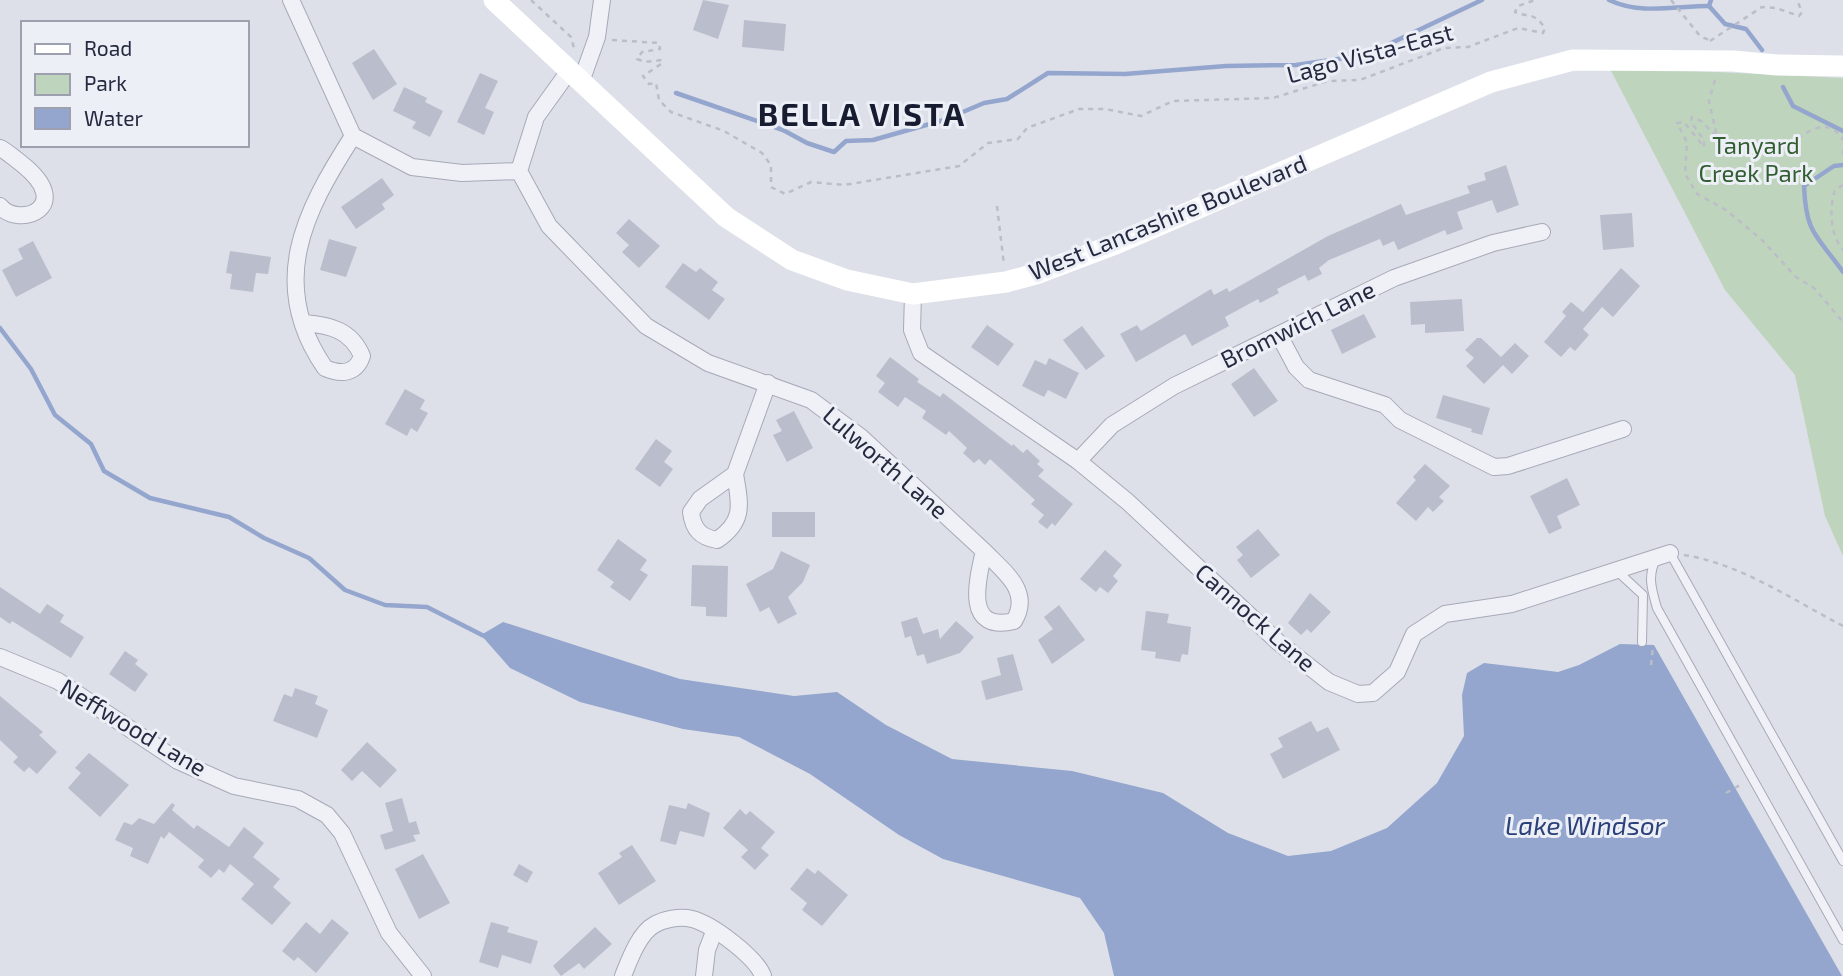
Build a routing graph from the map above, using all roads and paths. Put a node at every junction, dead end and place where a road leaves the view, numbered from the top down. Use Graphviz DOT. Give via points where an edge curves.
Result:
graph roads {
  1 [pos="291,0"];
  2 [pos="494,0"];
  3 [pos="531,0"];
  4 [pos="602,0"];
  5 [pos="1535,0"];
  6 [pos="1671,0"];
  7 [pos="1797,0"];
  8 [pos="609,42"];
  9 [pos="1843,66"];
  10 [pos="575,70"];
  11 [pos="1715,80"];
  12 [pos="353,136"];
  13 [pos="1843,140"];
  14 [pos="0,148"];
  15 [pos="1750,150"];
  16 [pos="1842,152"];
  17 [pos="1843,159"];
  18 [pos="519,171"];
  19 [pos="1843,185"];
  20 [pos="0,206"];
  21 [pos="997,206"];
  22 [pos="1542,232"];
  23 [pos="1843,250"];
  24 [pos="1006,282"];
  25 [pos="913,294"];
  26 [pos="1843,322"];
  27 [pos="304,323"];
  28 [pos="1279,335"];
  29 [pos="768,383"];
  30 [pos="1623,429"];
  31 [pos="1078,461"];
  32 [pos="735,474"];
  33 [pos="984,551"];
  34 [pos="1664,555"];
  35 [pos="1617,571"];
  36 [pos="1843,626"];
  37 [pos="1654,640"];
  38 [pos="1642,642"];
  39 [pos="0,657"];
  40 [pos="1651,666"];
  41 [pos="1740,785"];
  42 [pos="1726,793"];
  43 [pos="1843,861"];
  44 [pos="714,932"];
  45 [pos="1843,940"];
  46 [pos="423,976"];
  47 [pos="623,976"];
  48 [pos="704,976"];
  49 [pos="762,976"];
  1 -- 12 [label="street"];
  2 -- 10 [label="main road, West Lancashire Boulevard"];
  3 -- 10 [label="path" via="571,37"];
  4 -- 10 [label="street" via="597,37"];
  5 -- 8 [label="path, Lago Vista-East" via="1518,6 1515,12 1538,19 1545,28 1542,33 1518,28 1468,47 1444,48 1360,80 1328,81 1273,97 1173,101 1141,116 1105,108 1079,109 1027,128 1018,139 989,143 959,166 845,185 811,182 785,194 771,187 771,165 762,153 724,131 664,107 656,83 649,84 643,76 662,60 637,59 642,52 659,50 659,43"];
  6 -- 7 [label="path" via="1700,36 1711,42 1762,7 1799,16"];
  9 -- 24 [label="main road, West Lancashire Boulevard" via="1642,59 1550,66 1491,82 1114,245"];
  10 -- 18 [label="street" via="536,117"];
  10 -- 25 [label="main road, West Lancashire Boulevard" via="726,217 792,260 847,280"];
  11 -- 26 [label="path" via="1709,101 1717,137 1692,117 1704,147 1684,122 1677,123 1687,142 1685,174 1697,194 1726,210 1762,240"];
  12 -- 18 [label="street" via="412,167 462,173"];
  12 -- 27 [label="street" via="319,189 299,239 294,280"];
  13 -- 15 [label="path" via="1829,127 1806,130 1774,149"];
  14 -- 20 [label="street" via="43,182 46,197 42,206 29,214 15,216"];
  16 -- 17 [label="path"];
  18 -- 29 [label="street, Lulworth Lane" via="549,226 646,326 708,363"];
  19 -- 23 [label="path" via="1835,190 1830,204"];
  21 -- 24 [label="path"];
  22 -- 28 [label="street, Bromwich Lane" via="1493,243 1394,278"];
  24 -- 25 [label="main road, West Lancashire Boulevard"];
  25 -- 31 [label="street, Cannock Lane" via="912,330 921,353"];
  28 -- 30 [label="street" via="1296,368 1309,380 1385,405 1400,420 1494,467"];
  28 -- 31 [label="street, Bromwich Lane" via="1149,399 1112,425"];
  29 -- 32 [label="street"];
  29 -- 33 [label="street, Lulworth Lane" via="811,400 862,438"];
  31 -- 35 [label="street, Cannock Lane" via="1278,642 1329,682 1358,694 1373,693 1397,673 1414,634 1445,614 1512,604"];
  34 -- 35 [label="street, Cannock Lane"];
  34 -- 36 [label="path" via="1697,557 1740,574"];
  34 -- 43 [label="lane"];
  34 -- 45 [label="lane" via="1650,570 1657,608"];
  35 -- 38 [label="lane" via="1643,595"];
  37 -- 40 [label="path"];
  39 -- 46 [label="street, Neffwood Lane" via="58,681 178,761 234,786 298,799 327,815 342,834 390,933"];
  41 -- 42 [label="path"];
  44 -- 47 [label="street" via="692,919 671,919 652,926"];
  44 -- 48 [label="street"];
  44 -- 49 [label="street" via="749,954"];
}
